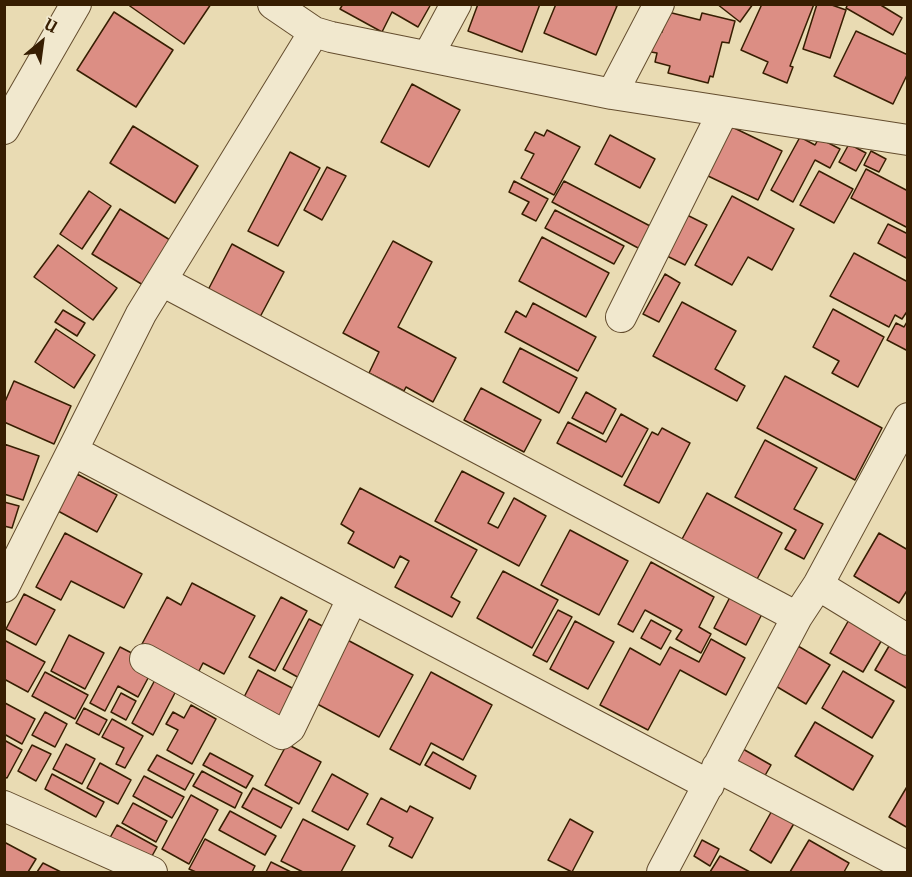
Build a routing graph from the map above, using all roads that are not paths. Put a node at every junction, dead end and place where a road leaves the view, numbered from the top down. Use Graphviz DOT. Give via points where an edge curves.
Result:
graph roads {
  1 [pos="76,4"];
  2 [pos="273,4"];
  3 [pos="456,4"];
  4 [pos="659,4"];
  5 [pos="314,32"];
  6 [pos="428,56"];
  7 [pos="612,94"];
  8 [pos="723,112"];
  9 [pos="4,129"];
  10 [pos="908,140"];
  11 [pos="162,281"];
  12 [pos="621,317"];
  13 [pos="908,418"];
  14 [pos="73,451"];
  15 [pos="818,585"];
  16 [pos="4,587"];
  17 [pos="352,599"];
  18 [pos="797,617"];
  19 [pos="908,640"];
  20 [pos="145,659"];
  21 [pos="713,776"];
  22 [pos="4,806"];
  23 [pos="908,867"];
  24 [pos="152,873"];
  25 [pos="662,873"];
  1 -- 9 [label="street"];
  2 -- 5 [label="street"];
  3 -- 6 [label="street"];
  4 -- 7 [label="street"];
  5 -- 6 [label="street"];
  5 -- 11 [label="street"];
  6 -- 7 [label="street"];
  7 -- 8 [label="street"];
  8 -- 10 [label="street"];
  8 -- 12 [label="street"];
  11 -- 14 [label="street" via="141,314"];
  11 -- 18 [label="street"];
  13 -- 15 [label="street"];
  14 -- 16 [label="street"];
  14 -- 17 [label="street"];
  15 -- 18 [label="street"];
  15 -- 19 [label="street"];
  17 -- 20 [label="street" via="290,728 282,734"];
  17 -- 21 [label="street"];
  18 -- 21 [label="street"];
  21 -- 23 [label="street"];
  21 -- 25 [label="street"];
  22 -- 24 [label="street"];
}
